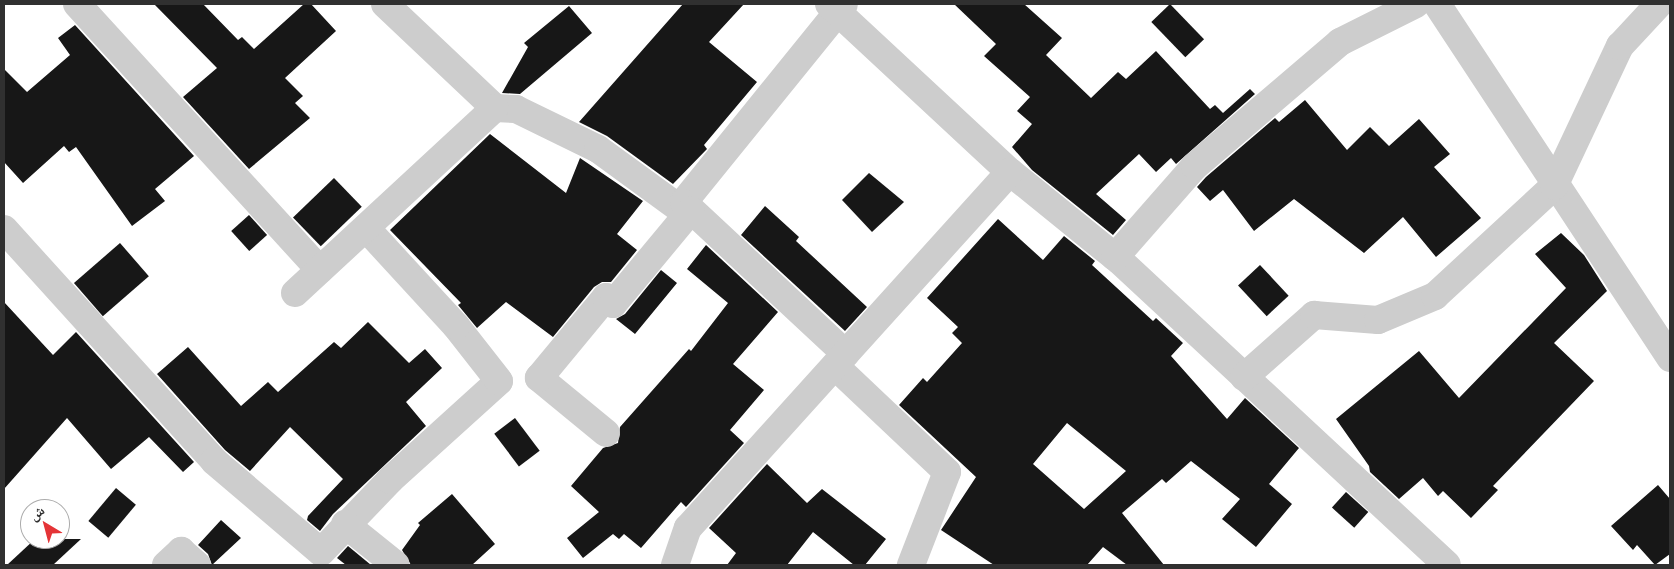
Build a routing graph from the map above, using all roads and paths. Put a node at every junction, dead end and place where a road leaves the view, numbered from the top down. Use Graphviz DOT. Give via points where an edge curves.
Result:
graph roads {
  1 [pos="77,4"];
  2 [pos="385,4"];
  3 [pos="1416,4"];
  4 [pos="1437,4"];
  5 [pos="1659,4"];
  6 [pos="837,6"];
  7 [pos="495,108"];
  8 [pos="1010,172"];
  9 [pos="1554,186"];
  10 [pos="688,207"];
  11 [pos="366,228"];
  12 [pos="4,229"];
  13 [pos="1115,257"];
  14 [pos="320,270"];
  15 [pos="296,293"];
  16 [pos="1670,358"];
  17 [pos="841,360"];
  18 [pos="1244,377"];
  19 [pos="606,433"];
  20 [pos="346,524"];
  21 [pos="314,559"];
  22 [pos="166,565"];
  23 [pos="197,565"];
  24 [pos="396,565"];
  25 [pos="675,565"];
  26 [pos="911,565"];
  27 [pos="1447,565"];
  1 -- 14 [label="street"];
  2 -- 7 [label="street"];
  3 -- 13 [label="street" via="1340,42 1195,166"];
  4 -- 9 [label="street"];
  5 -- 9 [label="street" via="1620,46"];
  6 -- 8 [label="street"];
  6 -- 10 [label="street"];
  7 -- 10 [label="street" via="516,110 598,149 674,207"];
  7 -- 11 [label="street"];
  8 -- 13 [label="street"];
  8 -- 17 [label="street"];
  9 -- 16 [label="street"];
  9 -- 18 [label="street" via="1436,296 1378,320 1314,315"];
  10 -- 17 [label="street"];
  10 -- 19 [label="street" via="613,304 606,297 539,378"];
  11 -- 14 [label="street"];
  11 -- 20 [label="street" via="456,326 499,381"];
  12 -- 21 [label="street" via="214,461"];
  13 -- 18 [label="street"];
  14 -- 15 [label="street"];
  17 -- 25 [label="street" via="688,528"];
  17 -- 26 [label="street" via="947,472"];
  18 -- 27 [label="street"];
  20 -- 21 [label="street"];
  20 -- 24 [label="street"];
  22 -- 23 [label="street" via="181,551"];
}
